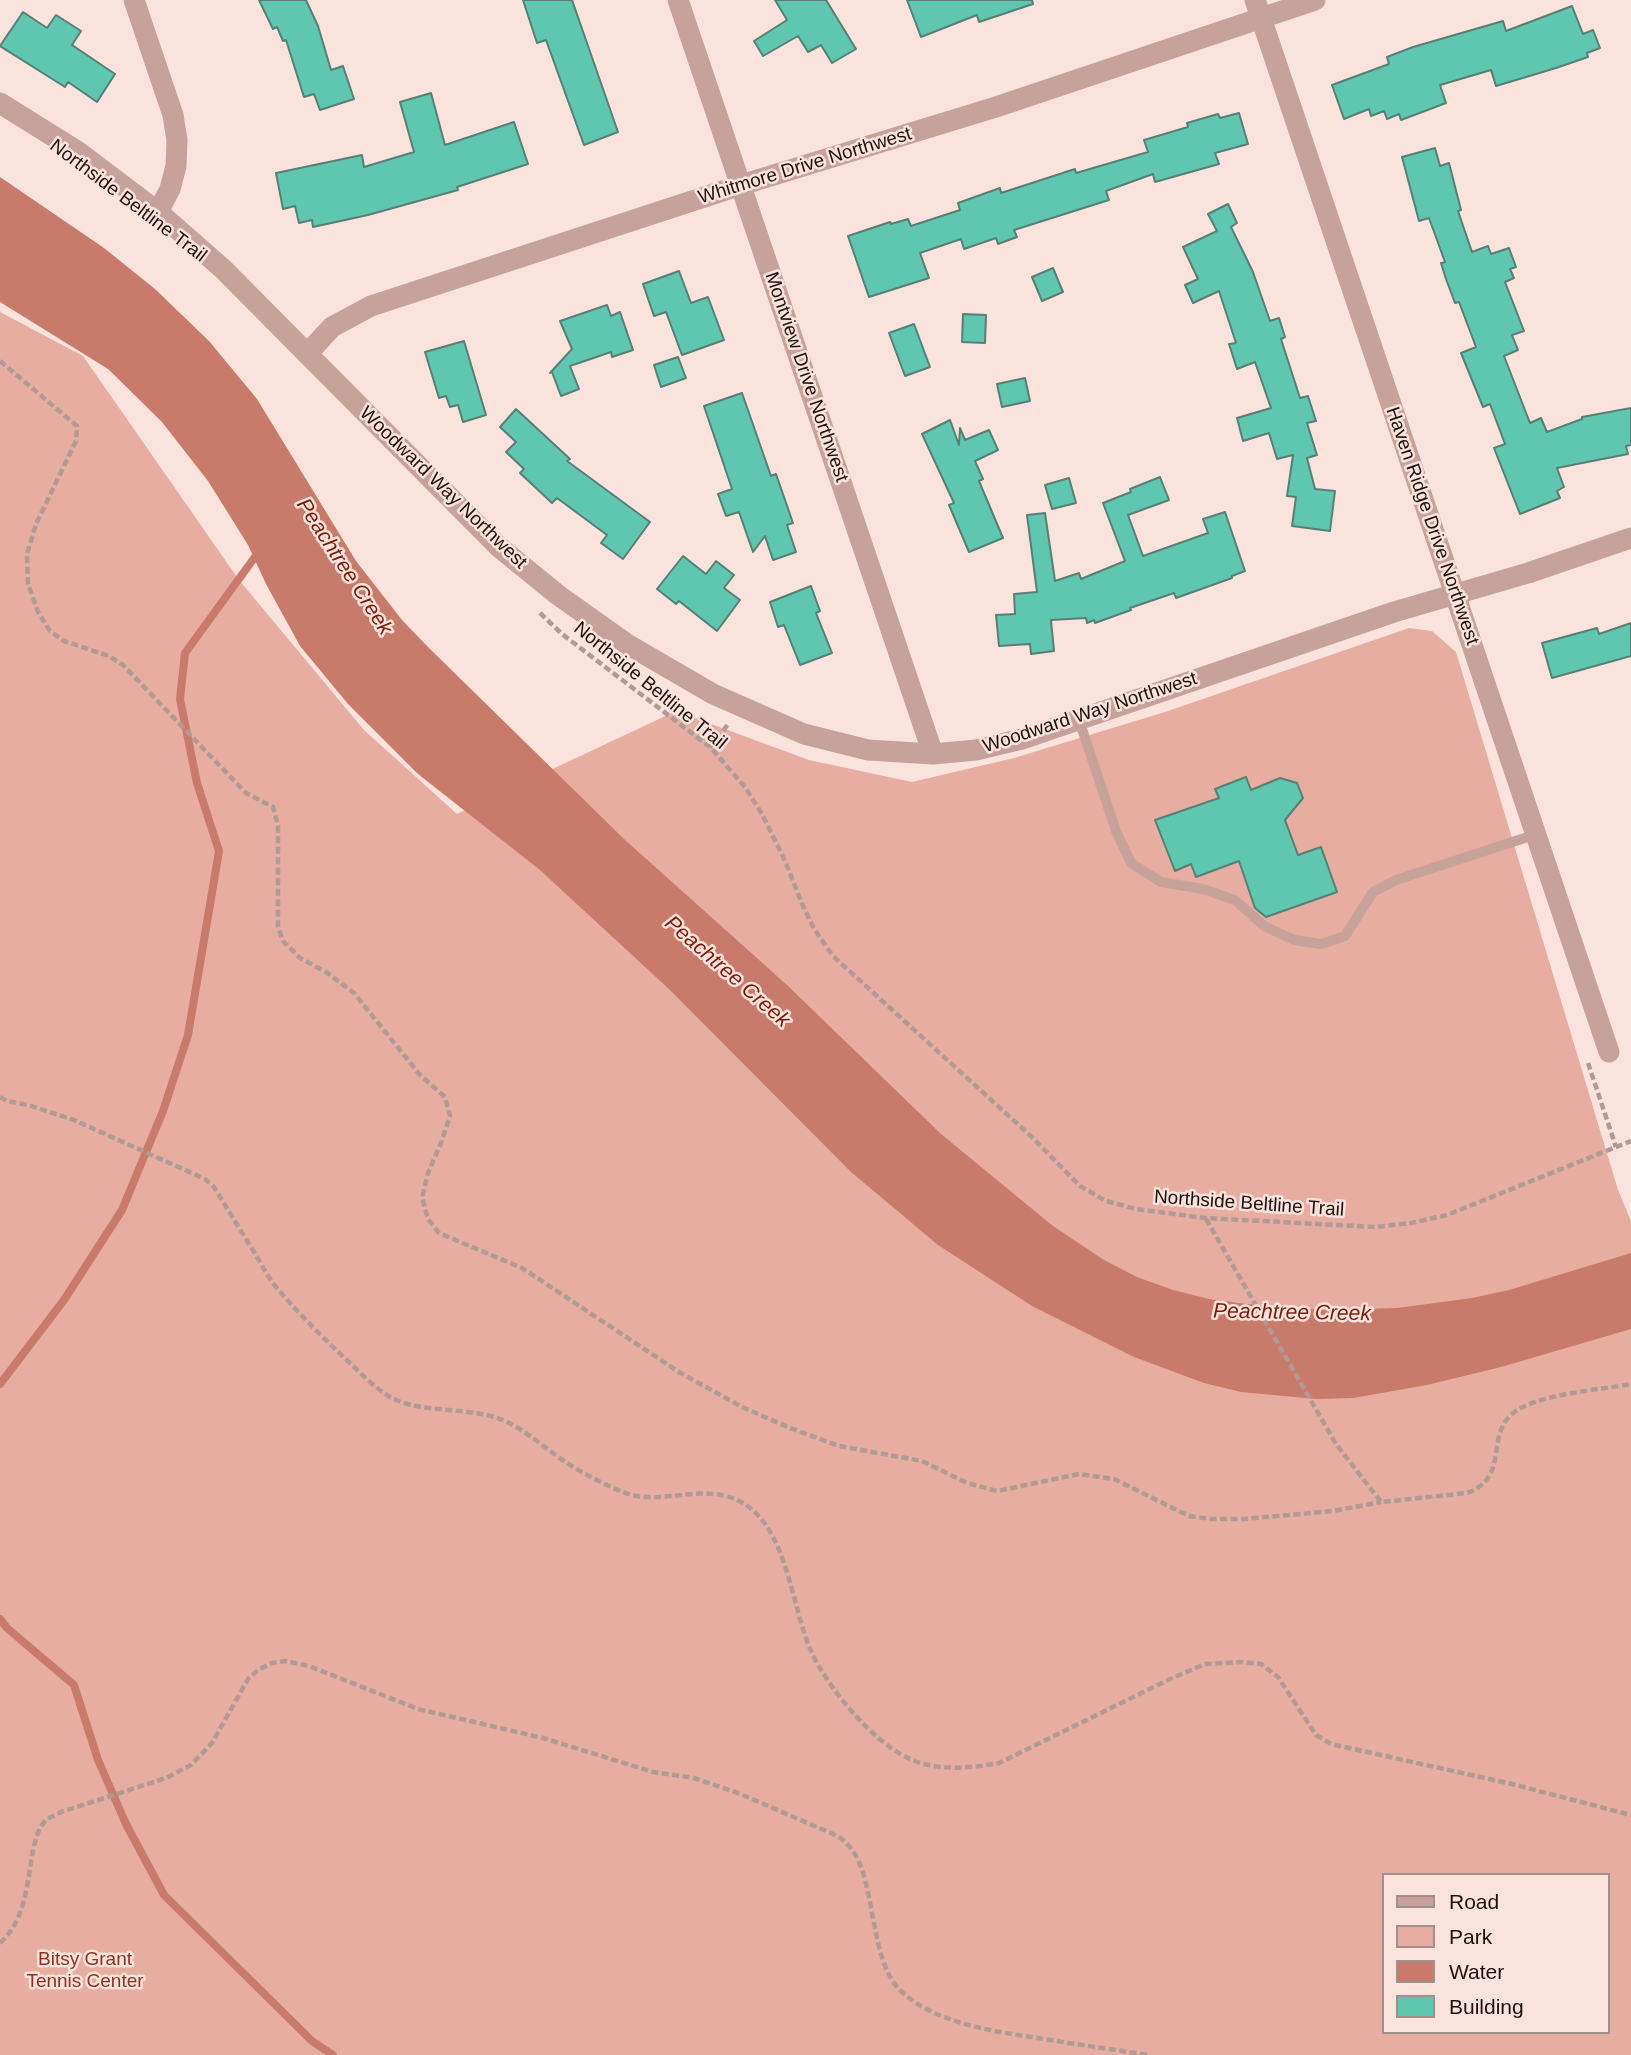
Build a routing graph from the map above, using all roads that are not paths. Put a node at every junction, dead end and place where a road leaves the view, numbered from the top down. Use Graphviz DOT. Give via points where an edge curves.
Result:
graph roads {
  1 [pos="134,0"];
  2 [pos="678,0"];
  3 [pos="1315,0"];
  4 [pos="1257,9"];
  5 [pos="0,103"];
  6 [pos="741,185"];
  7 [pos="158,212"];
  8 [pos="307,354"];
  9 [pos="1631,538"];
  10 [pos="1455,594"];
  11 [pos="1079,720"];
  12 [pos="933,754"];
  13 [pos="1536,834"];
  14 [pos="1609,1052"];
  1 -- 7 [label="street" via="173,115 177,140 170,189"];
  2 -- 6 [label="street, Montview Drive Northwest"];
  3 -- 4 [label="street, Whitmore Drive Northwest"];
  4 -- 6 [label="street, Whitmore Drive Northwest" via="996,107"];
  4 -- 10 [label="street, Haven Ridge Drive Northwest"];
  5 -- 7 [label="street, Woodward Way Northwest" via="80,153"];
  6 -- 8 [label="street, Whitmore Drive Northwest" via="371,306 332,327"];
  6 -- 12 [label="street, Montview Drive Northwest"];
  7 -- 8 [label="street, Woodward Way Northwest" via="223,269"];
  8 -- 12 [label="street, Woodward Way Northwest" via="499,547 627,645 713,694 804,734 867,750"];
  9 -- 10 [label="street, Woodward Way Northwest"];
  10 -- 11 [label="street, Woodward Way Northwest"];
  10 -- 13 [label="street, Haven Ridge Drive Northwest"];
  11 -- 12 [label="street, Woodward Way Northwest" via="976,750"];
  11 -- 13 [label="lane" via="1116,831 1132,863 1161,882 1235,900 1264,926 1294,940 1321,944 1345,936 1373,892 1396,880"];
  13 -- 14 [label="street, Haven Ridge Drive Northwest"];
}
